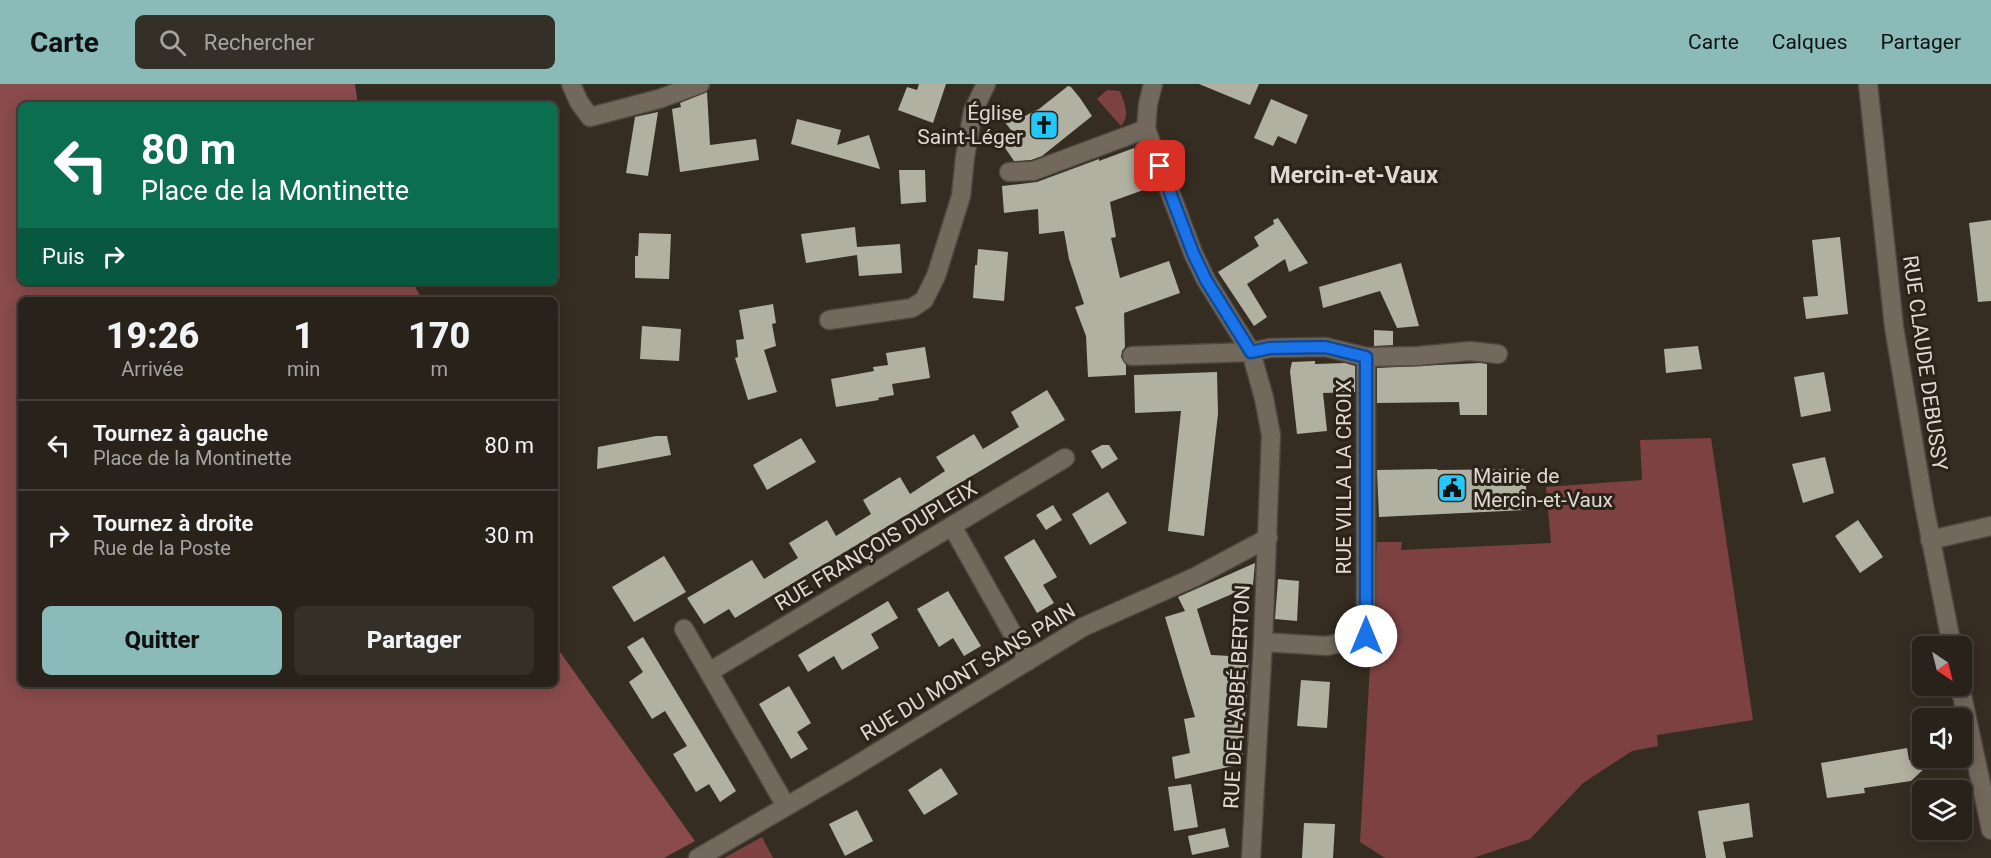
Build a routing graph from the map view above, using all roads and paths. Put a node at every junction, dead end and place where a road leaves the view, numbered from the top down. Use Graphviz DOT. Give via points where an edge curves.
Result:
graph roads {
  1 [pos="571,84"];
  2 [pos="700,84"];
  3 [pos="986,84"];
  4 [pos="1153,84"];
  5 [pos="1868,84"];
  6 [pos="1146,129"];
  7 [pos="1009,172"];
  8 [pos="829,320"];
  9 [pos="1251,352"];
  10 [pos="1498,354"];
  11 [pos="1132,356"];
  12 [pos="1366,357"];
  13 [pos="1065,458"];
  14 [pos="952,526"];
  15 [pos="1991,526"];
  16 [pos="1268,538"];
  17 [pos="1930,540"];
  18 [pos="684,629"];
  19 [pos="1950,636"];
  20 [pos="1263,642"];
  21 [pos="1028,661"];
  22 [pos="709,672"];
  23 [pos="1962,696"];
  24 [pos="786,806"];
  25 [pos="1991,830"];
  26 [pos="698,858"];
  27 [pos="1251,858"];
  1 -- 2 [label="street" via="590,117"];
  3 -- 8 [label="street" via="973,111 961,196 936,276 924,300 912,308"];
  4 -- 6 [label="street"];
  5 -- 17 [label="street, RUE CLAUDE DEBUSSY" via="1894,327"];
  6 -- 7 [label="street" via="1033,171"];
  6 -- 9 [label="street, RUE DE L'ABBÉ BERTON" via="1193,253"];
  9 -- 11 [label="street"];
  9 -- 12 [label="street" via="1325,347"];
  9 -- 16 [label="street, RUE DE L'ABBÉ BERTON" via="1271,435"];
  10 -- 12 [label="street" via="1470,351"];
  12 -- 20 [label="street, RUE VILLA LA CROIX" via="1366,636 1327,646"];
  13 -- 14 [label="street, RUE FRANÇOIS DUPLEIX"];
  14 -- 21 [label="street"];
  14 -- 22 [label="street, RUE FRANÇOIS DUPLEIX"];
  15 -- 17 [label="street"];
  16 -- 20 [label="street, RUE DE L'ABBÉ BERTON"];
  16 -- 21 [label="street, RUE DU MONT SANS PAIN" via="1196,577 1083,627"];
  17 -- 19 [label="street, RUE CLAUDE DEBUSSY"];
  18 -- 22 [label="street"];
  20 -- 27 [label="street, RUE DE L'ABBÉ BERTON"];
  21 -- 24 [label="street, RUE DU MONT SANS PAIN"];
  22 -- 24 [label="street"];
  23 -- 25 [label="street"];
  24 -- 26 [label="street, RUE DU MONT SANS PAIN"];
}
